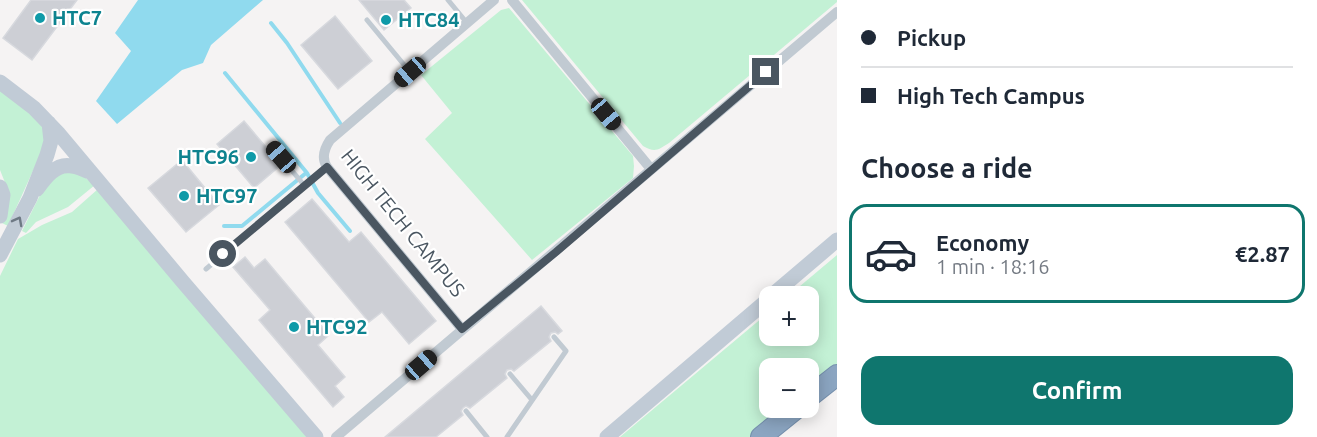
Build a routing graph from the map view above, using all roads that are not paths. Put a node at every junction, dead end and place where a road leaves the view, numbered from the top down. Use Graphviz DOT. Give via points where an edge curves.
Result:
graph roads {
  1 [pos="448,0"];
  2 [pos="494,0"];
  3 [pos="512,0"];
  4 [pos="837,12"];
  5 [pos="367,20"];
  6 [pos="467,23"];
  7 [pos="410,72"];
  8 [pos="0,82"];
  9 [pos="50,123"];
  10 [pos="272,147"];
  11 [pos="327,167"];
  12 [pos="651,169"];
  13 [pos="90,172"];
  14 [pos="304,185"];
  15 [pos="0,187"];
  16 [pos="30,198"];
  17 [pos="0,216"];
  18 [pos="837,240"];
  19 [pos="0,255"];
  20 [pos="206,269"];
  21 [pos="783,286"];
  22 [pos="759,306"];
  23 [pos="462,329"];
  24 [pos="554,337"];
  25 [pos="510,374"];
  26 [pos="837,375"];
  27 [pos="819,389"];
  28 [pos="532,400"];
  29 [pos="466,411"];
  30 [pos="785,418"];
  31 [pos="316,437"];
  32 [pos="336,437"];
  33 [pos="487,437"];
  34 [pos="507,437"];
  35 [pos="607,437"];
  36 [pos="761,437"];
  1 -- 6 [label="lane"];
  2 -- 6 [label="street, HIGH TECH CAMPUS"];
  3 -- 12 [label="street"];
  4 -- 12 [label="street, HIGH TECH CAMPUS"];
  5 -- 7 [label="lane"];
  6 -- 7 [label="street, HIGH TECH CAMPUS"];
  7 -- 11 [label="street, HIGH TECH CAMPUS" via="330,140 323,161"];
  8 -- 9 [label="street"];
  9 -- 13 [label="street"];
  9 -- 16 [label="street" via="51,141"];
  10 -- 14 [label="lane"];
  11 -- 14 [label="lane"];
  11 -- 23 [label="street, HIGH TECH CAMPUS"];
  12 -- 23 [label="street, HIGH TECH CAMPUS"];
  13 -- 16 [label="street" via="70,165 56,168"];
  13 -- 31 [label="street"];
  14 -- 20 [label="lane"];
  15 -- 17 [label="street"];
  19 -- 16 [label="street, one-way"];
  18 -- 21 [label="street"];
  22 -- 35 [label="street"];
  23 -- 32 [label="street, HIGH TECH CAMPUS"];
  24 -- 28 [label="lane" via="566,351"];
  25 -- 28 [label="lane"];
  26 -- 27 [label="highway"];
  28 -- 34 [label="lane"];
  29 -- 33 [label="lane"];
  30 -- 36 [label="highway"];
}
